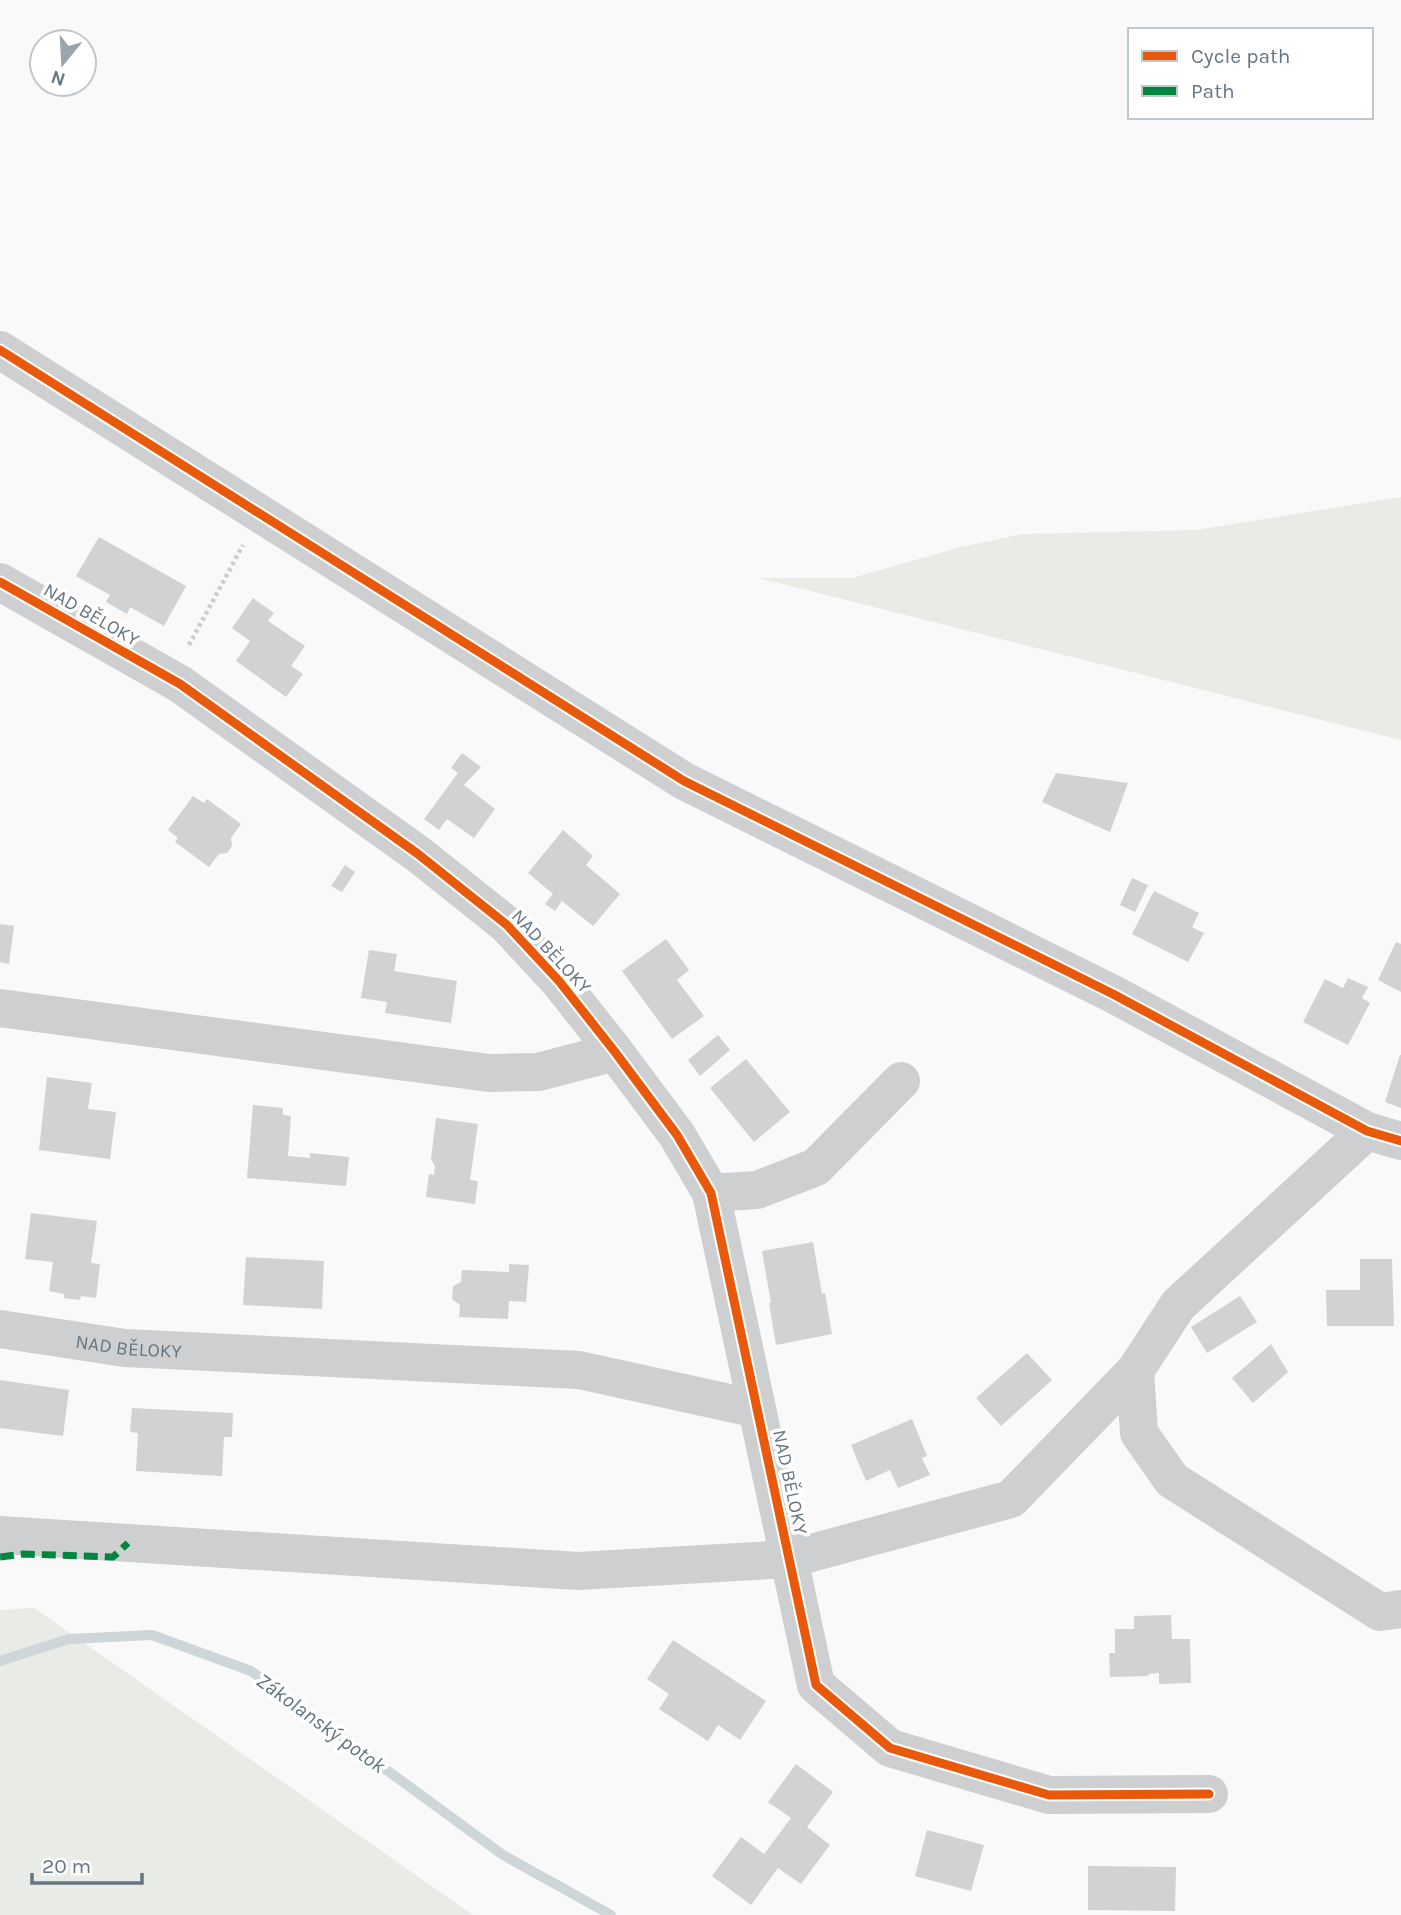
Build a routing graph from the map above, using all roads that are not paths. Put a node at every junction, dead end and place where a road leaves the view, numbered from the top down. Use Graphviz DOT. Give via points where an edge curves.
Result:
graph roads {
  1 [pos="0,350"];
  2 [pos="0,582"];
  3 [pos="0,1008"];
  4 [pos="615,1052"];
  5 [pos="901,1080"];
  6 [pos="1384,1136"];
  7 [pos="711,1193"];
  8 [pos="0,1329"];
  9 [pos="1135,1371"];
  10 [pos="757,1409"];
  11 [pos="0,1535"];
  12 [pos="789,1559"];
  13 [pos="1401,1609"];
  14 [pos="1209,1794"];
  1 -- 6 [label="street" via="684,780 1113,994"];
  2 -- 4 [label="street, NAD BĚLOKY" via="171,679 418,854 507,925"];
  3 -- 4 [label="street" via="489,1073 538,1072"];
  4 -- 7 [label="street, NAD BĚLOKY" via="677,1135"];
  5 -- 7 [label="street" via="816,1167 757,1190"];
  6 -- 9 [label="street" via="1178,1305"];
  7 -- 10 [label="street, NAD BĚLOKY"];
  8 -- 10 [label="street, NAD BĚLOKY" via="125,1348 579,1370"];
  9 -- 12 [label="street" via="1011,1499"];
  9 -- 13 [label="street" via="1139,1433 1172,1480 1380,1612"];
  10 -- 12 [label="street, NAD BĚLOKY"];
  11 -- 12 [label="street" via="578,1571"];
  12 -- 14 [label="street, NAD BĚLOKY" via="816,1685 890,1748 1049,1795"];
}
